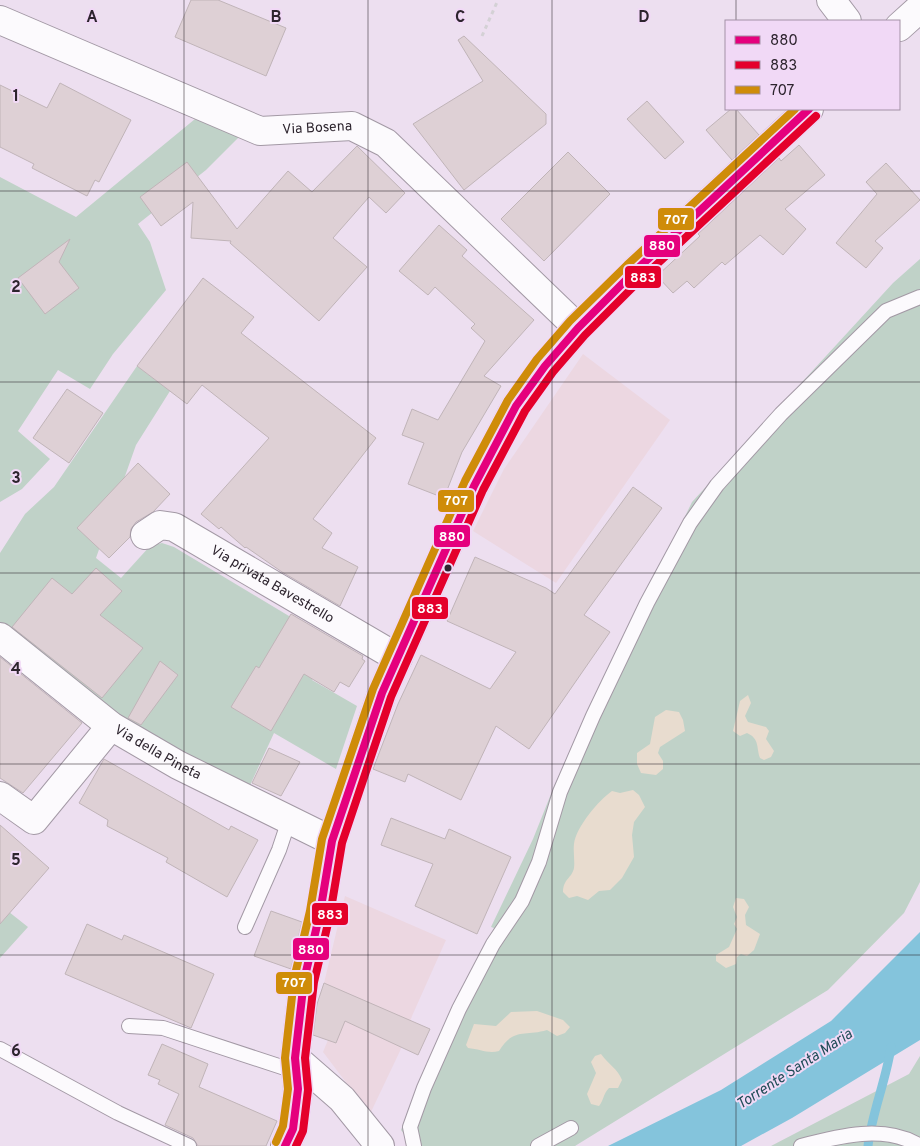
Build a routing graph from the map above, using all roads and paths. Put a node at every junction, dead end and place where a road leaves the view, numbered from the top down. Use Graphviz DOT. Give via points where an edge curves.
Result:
graph roads {
  1 [pos="498,0"];
  2 [pos="831,0"];
  3 [pos="920,8"];
  4 [pos="0,20"];
  5 [pos="846,20"];
  6 [pos="900,26"];
  7 [pos="482,36"];
  8 [pos="808,110"];
  9 [pos="920,297"];
  10 [pos="578,328"];
  11 [pos="146,535"];
  12 [pos="0,637"];
  13 [pos="398,658"];
  14 [pos="111,726"];
  15 [pos="0,796"];
  16 [pos="290,820"];
  17 [pos="332,840"];
  18 [pos="245,927"];
  19 [pos="129,1026"];
  20 [pos="0,1049"];
  21 [pos="296,1065"];
  22 [pos="570,1128"];
  23 [pos="190,1146"];
  24 [pos="286,1146"];
  25 [pos="380,1146"];
  26 [pos="414,1146"];
  27 [pos="538,1146"];
  28 [pos="801,1146"];
  29 [pos="920,1146"];
  1 -- 7 [label="path"];
  2 -- 5 [label="street"];
  3 -- 6 [label="street"];
  4 -- 10 [label="street, Via Bosena" via="260,131 352,126 386,143"];
  8 -- 10 [label="street"];
  9 -- 26 [label="lane" via="886,311 781,414 717,484 690,523 592,716 560,792 539,862 522,901 493,944 459,1009 410,1127"];
  10 -- 13 [label="street" via="516,406 474,486"];
  11 -- 13 [label="street, Via privata Bavestrello" via="160,525 174,528"];
  12 -- 14 [label="street, Via della Pineta"];
  13 -- 17 [label="street" via="382,693"];
  14 -- 15 [label="street" via="34,820"];
  14 -- 16 [label="street, Via della Pineta" via="178,765"];
  16 -- 17 [label="street, Via della Pineta"];
  16 -- 18 [label="lane"];
  17 -- 21 [label="street" via="320,913 304,980"];
  19 -- 21 [label="lane" via="163,1028"];
  20 -- 23 [label="lane" via="118,1113"];
  21 -- 24 [label="street" via="298,1089 293,1129"];
  21 -- 25 [label="street" via="342,1099"];
  22 -- 27 [label="lane"];
  28 -- 29 [label="lane" via="848,1134 905,1137"];
}
